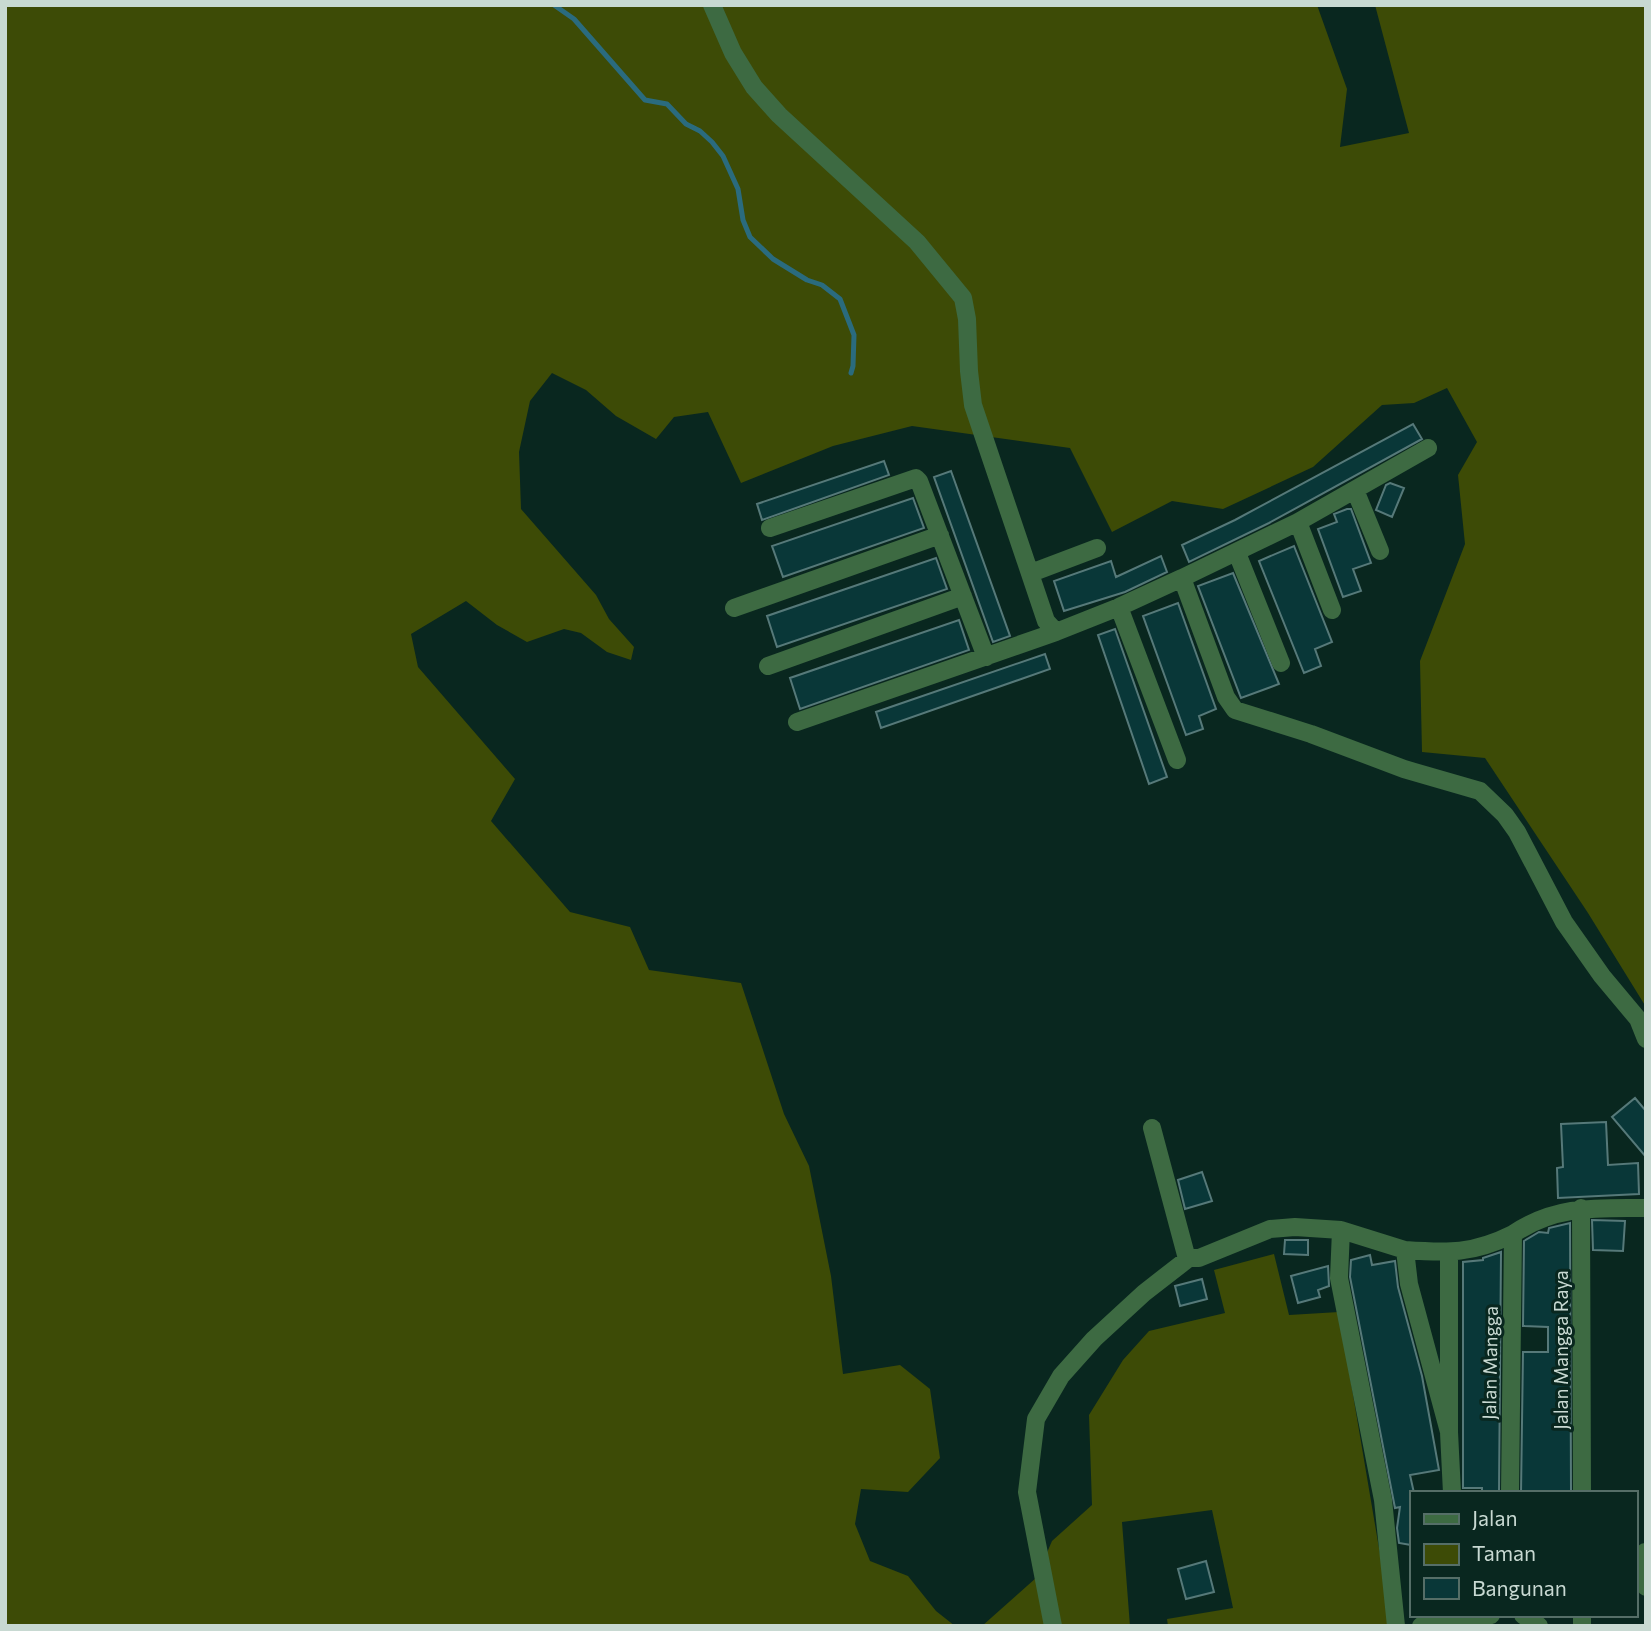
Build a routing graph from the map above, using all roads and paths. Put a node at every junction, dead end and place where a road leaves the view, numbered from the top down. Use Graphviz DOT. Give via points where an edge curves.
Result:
graph roads {
  1 [pos="712,5"];
  2 [pos="1428,448"];
  3 [pos="1355,490"];
  4 [pos="1298,522"];
  5 [pos="770,528"];
  6 [pos="940,535"];
  7 [pos="1097,548"];
  8 [pos="1380,551"];
  9 [pos="1237,553"];
  10 [pos="1031,573"];
  11 [pos="1182,578"];
  12 [pos="963,596"];
  13 [pos="1119,607"];
  14 [pos="734,608"];
  15 [pos="1332,610"];
  16 [pos="1056,632"];
  17 [pos="986,657"];
  18 [pos="1281,663"];
  19 [pos="768,666"];
  20 [pos="797,722"];
  21 [pos="1177,760"];
  22 [pos="1646,1039"];
  23 [pos="1152,1128"];
  24 [pos="1581,1208"];
  25 [pos="1646,1208"];
  26 [pos="1341,1230"];
  27 [pos="1513,1234"];
  28 [pos="1405,1250"];
  29 [pos="1449,1253"];
  30 [pos="1189,1258"];
  31 [pos="1449,1432"];
  32 [pos="1452,1491"];
  33 [pos="1510,1491"];
  34 [pos="1582,1491"];
  35 [pos="1642,1552"];
  36 [pos="1646,1587"];
  37 [pos="1483,1617"];
  38 [pos="1429,1625"];
  39 [pos="1053,1626"];
  40 [pos="1396,1626"];
  41 [pos="1421,1626"];
  1 -- 10 [label="street" via="754,87 917,242 963,298 974,405"];
  2 -- 3 [label="street"];
  3 -- 4 [label="street"];
  3 -- 8 [label="street"];
  4 -- 9 [label="street"];
  4 -- 15 [label="street"];
  5 -- 6 [label="street" via="916,478"];
  6 -- 12 [label="street"];
  6 -- 14 [label="street"];
  7 -- 10 [label="street"];
  9 -- 11 [label="street"];
  9 -- 18 [label="street"];
  10 -- 16 [label="street" via="1046,621"];
  11 -- 13 [label="street"];
  11 -- 22 [label="street" via="1226,697 1235,710 1480,791 1505,815 1564,922 1638,1019"];
  12 -- 17 [label="street"];
  12 -- 19 [label="street"];
  13 -- 16 [label="street"];
  13 -- 21 [label="street"];
  16 -- 17 [label="street"];
  17 -- 20 [label="street"];
  23 -- 30 [label="street"];
  24 -- 25 [label="street"];
  24 -- 27 [label="street" via="1540,1219"];
  24 -- 34 [label="street, Jalan Mangga Raya"];
  26 -- 28 [label="street"];
  26 -- 30 [label="street" via="1270,1229"];
  26 -- 40 [label="street" via="1339,1278 1383,1500"];
  27 -- 29 [label="street" via="1496,1243"];
  27 -- 33 [label="street, Jalan Mangga"];
  28 -- 29 [label="street"];
  28 -- 31 [label="street, Jalan Mangga" via="1409,1284"];
  29 -- 31 [label="street, Jalan Mangga"];
  30 -- 39 [label="street" via="1094,1339 1061,1376 1036,1419 1027,1492"];
  31 -- 32 [label="street, Jalan Mangga"];
  35 -- 36 [label="street"];
  37 -- 38 [label="street"];
  38 -- 41 [label="street"];
}
